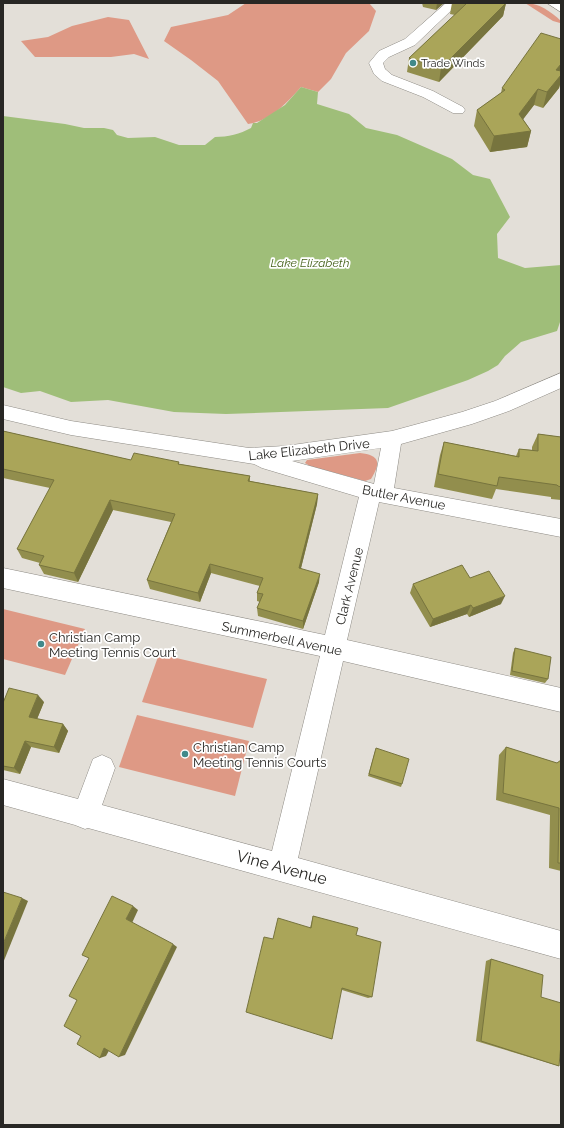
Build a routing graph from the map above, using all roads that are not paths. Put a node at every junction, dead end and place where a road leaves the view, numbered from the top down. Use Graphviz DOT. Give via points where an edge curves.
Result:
graph roads {
  1 [pos="453,3"];
  2 [pos="553,3"];
  3 [pos="561,8"];
  4 [pos="458,110"];
  5 [pos="561,380"];
  6 [pos="3,412"];
  7 [pos="392,439"];
  8 [pos="249,456"];
  9 [pos="377,493"];
  10 [pos="561,528"];
  11 [pos="3,578"];
  12 [pos="334,648"];
  13 [pos="561,700"];
  14 [pos="102,768"];
  15 [pos="3,792"];
  16 [pos="85,816"];
  17 [pos="282,867"];
  18 [pos="561,945"];
  1 -- 4 [label="street" via="410,42 384,54 376,63 379,71 387,78 428,94"];
  2 -- 3 [label="street"];
  5 -- 7 [label="street, Lake Elizabeth Drive" via="472,416"];
  6 -- 8 [label="street, Lake Elizabeth Drive" via="71,428"];
  7 -- 8 [label="street, Lake Elizabeth Drive" via="328,449"];
  7 -- 9 [label="street, Clark Avenue"];
  8 -- 9 [label="street, Butler Avenue"];
  9 -- 10 [label="street, Butler Avenue"];
  9 -- 12 [label="street, Clark Avenue"];
  11 -- 12 [label="street, Summerbell Avenue"];
  12 -- 13 [label="street, Summerbell Avenue"];
  12 -- 17 [label="street, Clark Avenue"];
  14 -- 16 [label="street"];
  15 -- 16 [label="street, Vine Avenue"];
  16 -- 17 [label="street, Vine Avenue"];
  17 -- 18 [label="street, Vine Avenue"];
}
